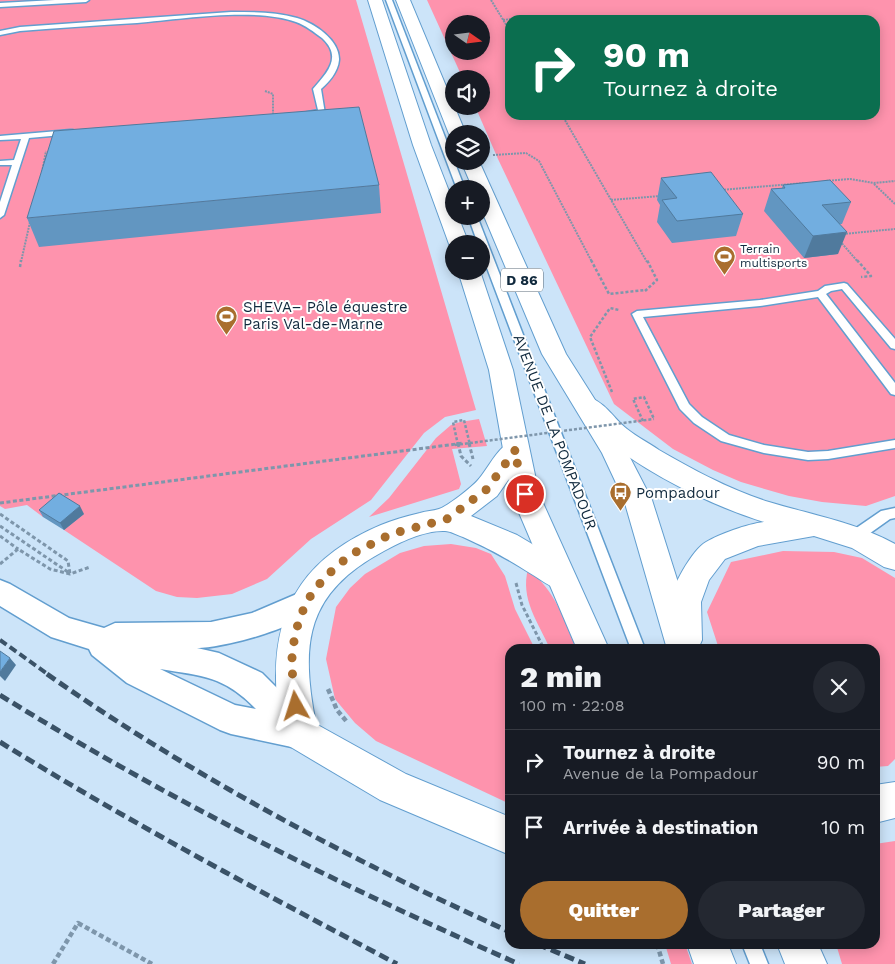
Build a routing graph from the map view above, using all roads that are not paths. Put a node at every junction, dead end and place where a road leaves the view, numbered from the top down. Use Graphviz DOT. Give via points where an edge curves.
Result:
graph roads {
  1 [pos="86,0"];
  2 [pos="375,0"];
  3 [pos="389,0"];
  4 [pos="403,0"];
  5 [pos="0,5"];
  6 [pos="0,33"];
  7 [pos="273,116"];
  8 [pos="454,125"];
  9 [pos="80,131"];
  10 [pos="26,136"];
  11 [pos="0,138"];
  12 [pos="16,162"];
  13 [pos="0,163"];
  14 [pos="482,170"];
  15 [pos="458,180"];
  16 [pos="0,215"];
  17 [pos="475,225"];
  18 [pos="456,235"];
  19 [pos="472,280"];
  20 [pos="821,294"];
  21 [pos="895,346"];
  22 [pos="895,391"];
  23 [pos="580,396"];
  24 [pos="895,444"];
  25 [pos="516,449"];
  26 [pos="895,513"];
  27 [pos="447,519"];
  28 [pos="817,527"];
  29 [pos="854,537"];
  30 [pos="895,558"];
  31 [pos="560,576"];
  32 [pos="0,592"];
  33 [pos="306,602"];
  34 [pos="90,636"];
  35 [pos="591,644"];
  36 [pos="636,644"];
  37 [pos="682,644"];
  38 [pos="684,644"];
  39 [pos="301,734"];
  40 [pos="895,800"];
  41 [pos="880,803"];
  42 [pos="505,834"];
  43 [pos="753,949"];
  44 [pos="800,949"];
  45 [pos="759,964"];
  46 [pos="806,964"];
  1 -- 5 [label="lane"];
  2 -- 18 [label="main road" via="422,145"];
  3 -- 15 [label="lane"];
  4 -- 8 [label="main road"];
  6 -- 7 [label="lane" via="231,14 293,19 306,24 329,41 336,51 336,65 329,79 317,89 322,112"];
  9 -- 10 [label="lane"];
  10 -- 11 [label="lane"];
  10 -- 12 [label="lane"];
  12 -- 13 [label="lane"];
  12 -- 16 [label="lane"];
  14 -- 23 [label="main road, AVENUE DE LA POMPADOUR / D 86" via="554,354"];
  17 -- 36 [label="lane, AVENUE DE LA POMPADOUR"];
  19 -- 25 [label="main road, AVENUE DE LA POMPADOUR" via="492,332"];
  20 -- 21 [label="lane" via="828,288 844,286"];
  20 -- 22 [label="lane"];
  20 -- 24 [label="lane" via="636,314 684,406 719,434 764,449 808,456 828,456"];
  23 -- 28 [label="main road" via="617,435 711,491"];
  23 -- 37 [label="main road, AVENUE DE LA POMPADOUR / D 86" via="614,450 638,500"];
  25 -- 27 [label="main road" via="487,489"];
  25 -- 31 [label="main road, AVENUE DE LA POMPADOUR" via="525,494"];
  26 -- 29 [label="lane"];
  27 -- 31 [label="main road" via="507,543"];
  27 -- 33 [label="main road" via="391,534 350,555 324,578"];
  28 -- 29 [label="main road"];
  28 -- 38 [label="main road" via="755,535 714,552 697,573 685,602"];
  29 -- 30 [label="main road"];
  31 -- 35 [label="main road, AVENUE DE LA POMPADOUR"];
  32 -- 34 [label="street" via="61,628"];
  33 -- 34 [label="street" via="256,625 211,635"];
  33 -- 39 [label="main road" via="295,633 292,658 293,692"];
  34 -- 39 [label="street" via="138,674 231,719"];
  34 -- 39 [label="street" via="150,654 208,663 230,672 251,683"];
  39 -- 42 [label="main road" via="393,786"];
  40 -- 41 [label="main road"];
  43 -- 45 [label="lane"];
  44 -- 46 [label="main road"];
}
